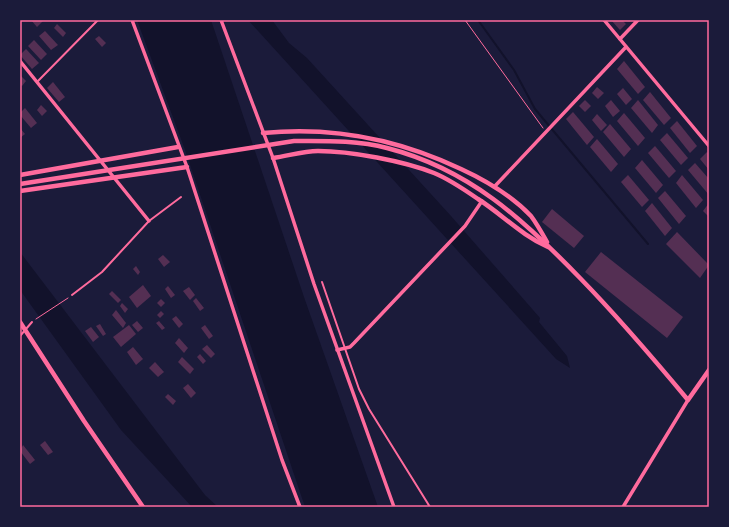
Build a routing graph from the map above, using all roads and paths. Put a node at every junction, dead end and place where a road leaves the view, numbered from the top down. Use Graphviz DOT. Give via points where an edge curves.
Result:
graph roads {
  1 [pos="98,20"];
  2 [pos="132,20"];
  3 [pos="222,20"];
  4 [pos="465,20"];
  5 [pos="604,20"];
  6 [pos="638,20"];
  7 [pos="620,39"];
  8 [pos="626,47"];
  9 [pos="20,61"];
  10 [pos="36,82"];
  11 [pos="263,133"];
  12 [pos="546,133"];
  13 [pos="709,146"];
  14 [pos="178,147"];
  15 [pos="273,158"];
  16 [pos="102,161"];
  17 [pos="187,167"];
  18 [pos="20,175"];
  19 [pos="115,178"];
  20 [pos="20,184"];
  21 [pos="495,186"];
  22 [pos="20,191"];
  23 [pos="181,197"];
  24 [pos="482,201"];
  25 [pos="149,221"];
  26 [pos="552,248"];
  27 [pos="322,282"];
  28 [pos="72,295"];
  29 [pos="20,322"];
  30 [pos="32,322"];
  31 [pos="25,330"];
  32 [pos="20,336"];
  33 [pos="346,348"];
  34 [pos="338,350"];
  35 [pos="709,370"];
  36 [pos="688,400"];
  37 [pos="143,507"];
  38 [pos="300,507"];
  39 [pos="394,507"];
  40 [pos="430,507"];
  41 [pos="623,507"];
  1 -- 10 [label="lane"];
  2 -- 14 [label="street"];
  3 -- 11 [label="street"];
  4 -- 12 [label="path"];
  5 -- 7 [label="street"];
  6 -- 7 [label="street"];
  7 -- 8 [label="street"];
  8 -- 12 [label="street"];
  8 -- 13 [label="street"];
  9 -- 10 [label="street"];
  10 -- 16 [label="street"];
  11 -- 15 [label="street"];
  11 -- 21 [label="street" via="343,132 385,140 434,156"];
  12 -- 21 [label="street"];
  14 -- 16 [label="street"];
  14 -- 17 [label="street"];
  15 -- 24 [label="street" via="318,151 360,155 410,165 435,173"];
  15 -- 34 [label="street"];
  16 -- 18 [label="street"];
  16 -- 19 [label="street"];
  17 -- 19 [label="street"];
  17 -- 38 [label="street"];
  19 -- 22 [label="street"];
  19 -- 25 [label="street"];
  20 -- 26 [label="street" via="294,141 335,140 386,147 427,161 476,186 507,208"];
  21 -- 26 [label="street" via="532,217"];
  23 -- 25 [label="lane"];
  24 -- 26 [label="street" via="533,240"];
  24 -- 33 [label="street" via="465,226 354,343"];
  25 -- 28 [label="lane" via="102,272"];
  26 -- 36 [label="street" via="642,343"];
  27 -- 33 [label="lane"];
  28 -- 30 [label="path"];
  29 -- 31 [label="street"];
  30 -- 31 [label="lane"];
  31 -- 32 [label="lane"];
  31 -- 37 [label="street"];
  33 -- 34 [label="street"];
  33 -- 40 [label="lane" via="359,389"];
  34 -- 39 [label="street"];
  35 -- 36 [label="street"];
  36 -- 41 [label="street"];
}
